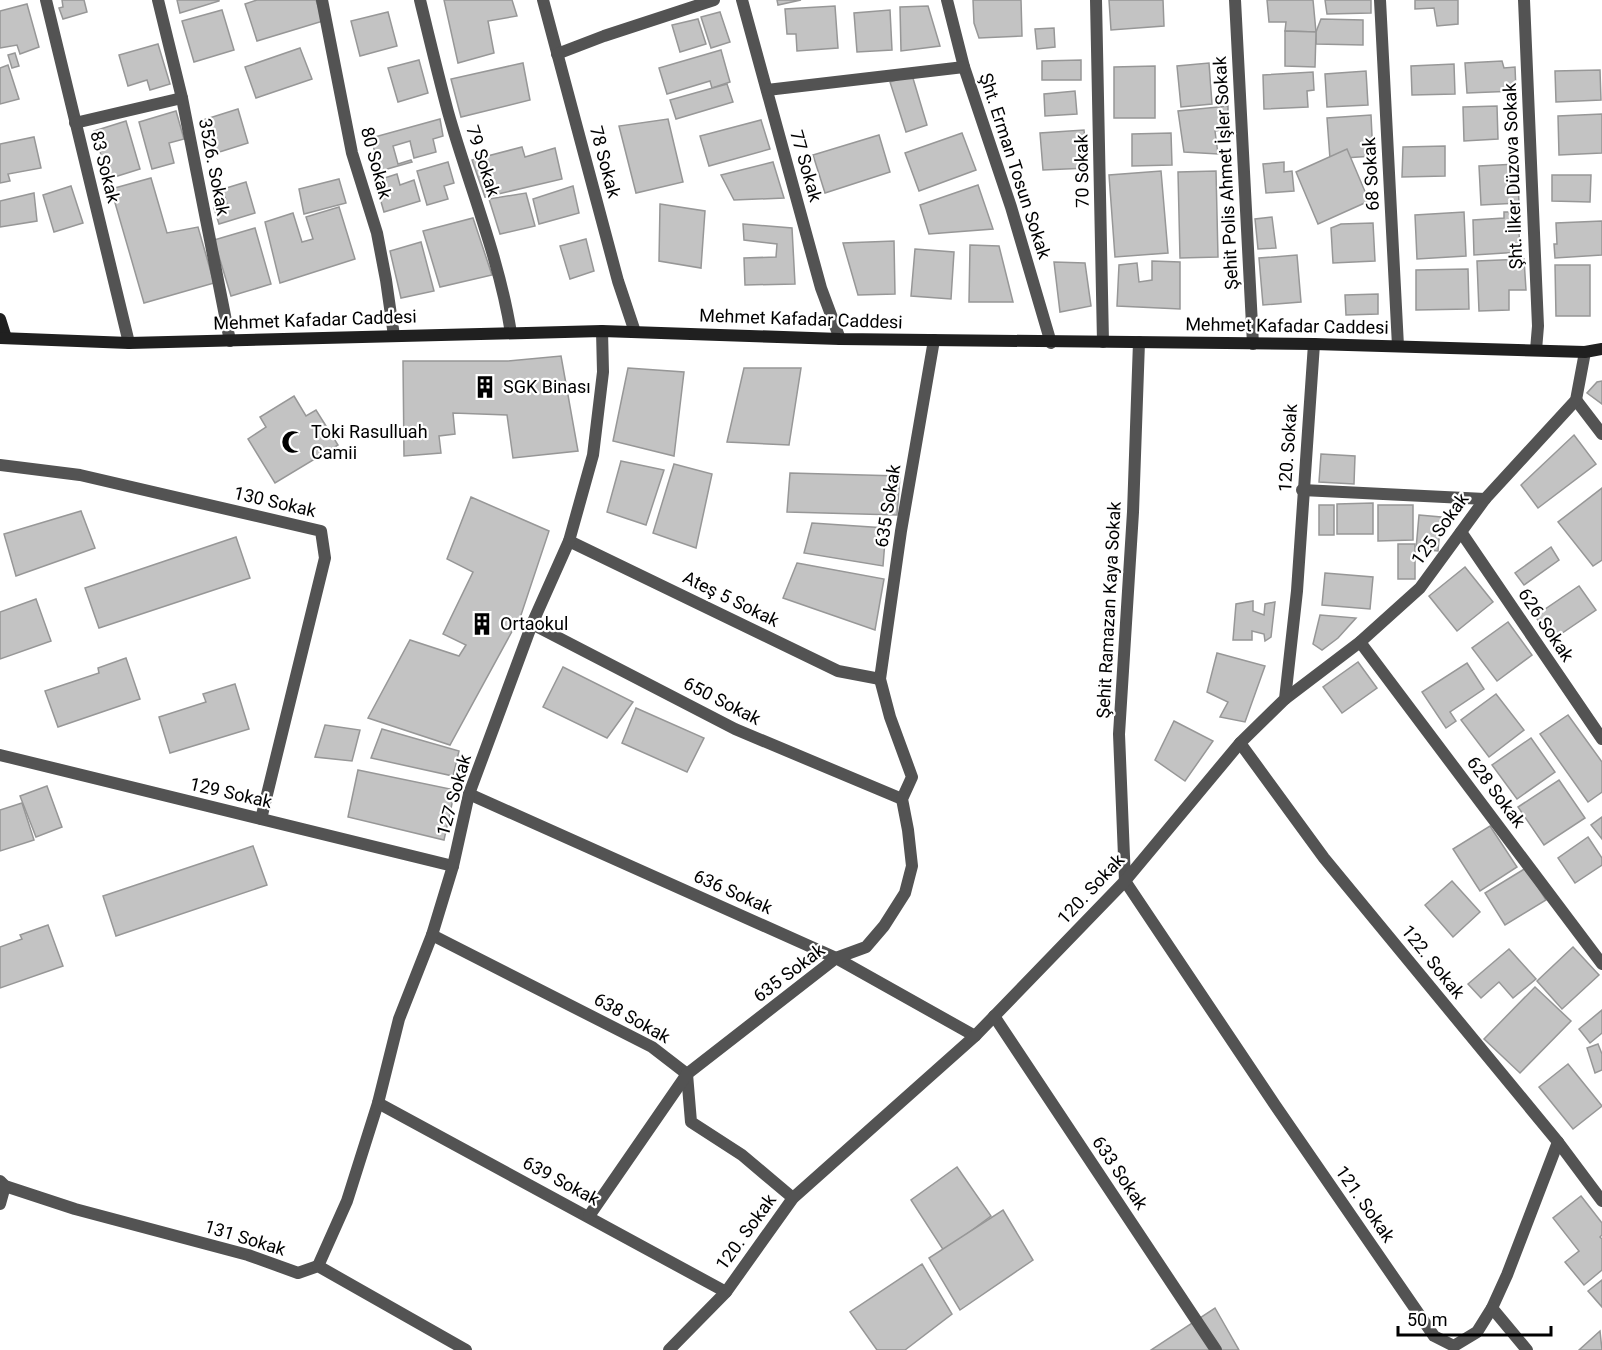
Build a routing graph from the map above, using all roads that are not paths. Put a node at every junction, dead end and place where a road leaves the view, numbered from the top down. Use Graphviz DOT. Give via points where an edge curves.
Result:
graph roads {
  1 [pos="46,0"];
  2 [pos="158,0"];
  3 [pos="322,0"];
  4 [pos="420,0"];
  5 [pos="543,0"];
  6 [pos="714,0"];
  7 [pos="742,0"];
  8 [pos="947,0"];
  9 [pos="1096,0"];
  10 [pos="1235,0"];
  11 [pos="1380,0"];
  12 [pos="1524,0"];
  13 [pos="557,54"];
  14 [pos="964,67"];
  15 [pos="767,90"];
  16 [pos="182,98"];
  17 [pos="75,123"];
  18 [pos="0,319"];
  19 [pos="602,331"];
  20 [pos="636,332"];
  21 [pos="511,333"];
  22 [pos="394,336"];
  23 [pos="3,338"];
  24 [pos="840,339"];
  25 [pos="934,340"];
  26 [pos="230,341"];
  27 [pos="1051,342"];
  28 [pos="1103,342"];
  29 [pos="1139,342"];
  30 [pos="129,343"];
  31 [pos="1253,344"];
  32 [pos="1314,344"];
  33 [pos="1398,346"];
  34 [pos="1536,350"];
  35 [pos="1602,350"];
  36 [pos="1585,352"];
  37 [pos="1576,400"];
  38 [pos="1602,434"];
  39 [pos="0,465"];
  40 [pos="1302,490"];
  41 [pos="1485,499"];
  42 [pos="1461,532"];
  43 [pos="569,541"];
  44 [pos="532,624"];
  45 [pos="1360,642"];
  46 [pos="880,679"];
  47 [pos="1285,699"];
  48 [pos="1602,739"];
  49 [pos="1240,742"];
  50 [pos="0,755"];
  51 [pos="469,794"];
  52 [pos="902,799"];
  53 [pos="261,819"];
  54 [pos="453,866"];
  55 [pos="1125,881"];
  56 [pos="432,934"];
  57 [pos="836,958"];
  58 [pos="1602,964"];
  59 [pos="994,1016"];
  60 [pos="975,1036"];
  61 [pos="687,1074"];
  62 [pos="378,1103"];
  63 [pos="1557,1142"];
  64 [pos="3,1184"];
  65 [pos="793,1198"];
  66 [pos="1602,1201"];
  67 [pos="0,1204"];
  68 [pos="589,1216"];
  69 [pos="318,1266"];
  70 [pos="726,1292"];
  71 [pos="1492,1308"];
  72 [pos="466,1350"];
  73 [pos="669,1350"];
  74 [pos="1216,1350"];
  75 [pos="1527,1350"];
  1 -- 17 [label="street, 83 Sokak"];
  2 -- 16 [label="street, 3526. Sokak"];
  3 -- 22 [label="street, 80 Sokak" via="352,153 377,233"];
  4 -- 21 [label="street, 79 Sokak"];
  5 -- 13 [label="street, 78 Sokak"];
  6 -- 13 [label="street"];
  7 -- 15 [label="street, 77 Sokak"];
  8 -- 14 [label="street, Şht. Erman Tosun Sokak"];
  9 -- 28 [label="street, 70 Sokak"];
  10 -- 31 [label="street, Şehit Polis Ahmet İşler Sokak"];
  11 -- 33 [label="street, 68 Sokak"];
  12 -- 34 [label="street, Şht. İlker Düzova Sokak"];
  13 -- 20 [label="street, 78 Sokak" via="618,280"];
  14 -- 15 [label="street"];
  14 -- 27 [label="street, Şht. Erman Tosun Sokak"];
  15 -- 24 [label="street, 77 Sokak" via="821,288"];
  16 -- 17 [label="street"];
  16 -- 26 [label="street, 3526. Sokak"];
  17 -- 30 [label="street, 83 Sokak"];
  18 -- 23 [label="main road"];
  19 -- 20 [label="main road, Mehmet Kafadar Caddesi"];
  19 -- 21 [label="main road, Mehmet Kafadar Caddesi"];
  19 -- 43 [label="street, 127 Sokak" via="603,372 593,455"];
  20 -- 24 [label="main road, Mehmet Kafadar Caddesi"];
  21 -- 22 [label="main road, Mehmet Kafadar Caddesi"];
  22 -- 26 [label="main road, Mehmet Kafadar Caddesi"];
  23 -- 30 [label="main road, Mehmet Kafadar Caddesi"];
  24 -- 25 [label="main road, Mehmet Kafadar Caddesi"];
  25 -- 27 [label="main road, Mehmet Kafadar Caddesi"];
  25 -- 46 [label="street, 635 Sokak"];
  26 -- 30 [label="main road, Mehmet Kafadar Caddesi"];
  27 -- 28 [label="main road, Mehmet Kafadar Caddesi"];
  28 -- 29 [label="main road, Mehmet Kafadar Caddesi"];
  29 -- 31 [label="main road, Mehmet Kafadar Caddesi"];
  29 -- 55 [label="street, Şehit Ramazan Kaya Sokak" via="1119,734"];
  31 -- 32 [label="main road, Mehmet Kafadar Caddesi"];
  32 -- 33 [label="main road, Mehmet Kafadar Caddesi"];
  32 -- 40 [label="street, 120. Sokak"];
  33 -- 34 [label="main road, Mehmet Kafadar Caddesi"];
  34 -- 36 [label="main road, Mehmet Kafadar Caddesi"];
  35 -- 36 [label="main road, Mehmet Kafadar Caddesi"];
  36 -- 37 [label="street"];
  37 -- 38 [label="street"];
  37 -- 41 [label="street, 125 Sokak"];
  39 -- 53 [label="street, 130 Sokak" via="80,475 321,531 326,558"];
  40 -- 41 [label="street"];
  40 -- 47 [label="street, 120. Sokak" via="1297,591"];
  41 -- 42 [label="street, 125 Sokak"];
  42 -- 45 [label="street, 125 Sokak" via="1420,588"];
  42 -- 48 [label="street, 626 Sokak"];
  43 -- 44 [label="street, 127 Sokak"];
  43 -- 46 [label="street, Ateş 5 Sokak" via="838,671"];
  44 -- 51 [label="street, 127 Sokak"];
  44 -- 52 [label="street, 650 Sokak" via="735,729"];
  45 -- 47 [label="street, 125 Sokak"];
  45 -- 58 [label="street, 628 Sokak"];
  46 -- 52 [label="street, 635 Sokak" via="912,777"];
  47 -- 49 [label="street, 120. Sokak"];
  49 -- 55 [label="street, 120. Sokak"];
  49 -- 63 [label="street, 122. Sokak" via="1324,858"];
  50 -- 53 [label="street, 129 Sokak"];
  51 -- 54 [label="street, 127 Sokak"];
  51 -- 57 [label="street, 636 Sokak"];
  52 -- 57 [label="street, 635 Sokak" via="912,866 905,893 866,947"];
  53 -- 54 [label="street, 129 Sokak"];
  54 -- 56 [label="street, 127 Sokak"];
  55 -- 59 [label="street, 120. Sokak"];
  55 -- 71 [label="street, 121. Sokak" via="1434,1336 1454,1346 1477,1332"];
  56 -- 61 [label="street, 638 Sokak" via="652,1047"];
  56 -- 62 [label="street, 127 Sokak" via="399,1020"];
  57 -- 60 [label="street, 636 Sokak"];
  57 -- 61 [label="street, 635 Sokak"];
  59 -- 60 [label="street, 120. Sokak"];
  59 -- 74 [label="street, 633 Sokak"];
  60 -- 65 [label="street, 120. Sokak"];
  61 -- 65 [label="street" via="691,1122 742,1155"];
  61 -- 68 [label="street, 635 Sokak"];
  62 -- 68 [label="street, 639 Sokak"];
  62 -- 69 [label="street, 127 Sokak" via="347,1200"];
  63 -- 66 [label="street, 122. Sokak"];
  63 -- 71 [label="street, 121. Sokak"];
  64 -- 67 [label="street"];
  64 -- 69 [label="street, 131 Sokak" via="75,1209 248,1255 298,1273"];
  65 -- 70 [label="street, 120. Sokak"];
  68 -- 70 [label="street, 639 Sokak"];
  69 -- 72 [label="street"];
  70 -- 73 [label="street, 120. Sokak"];
  71 -- 75 [label="street"];
}
